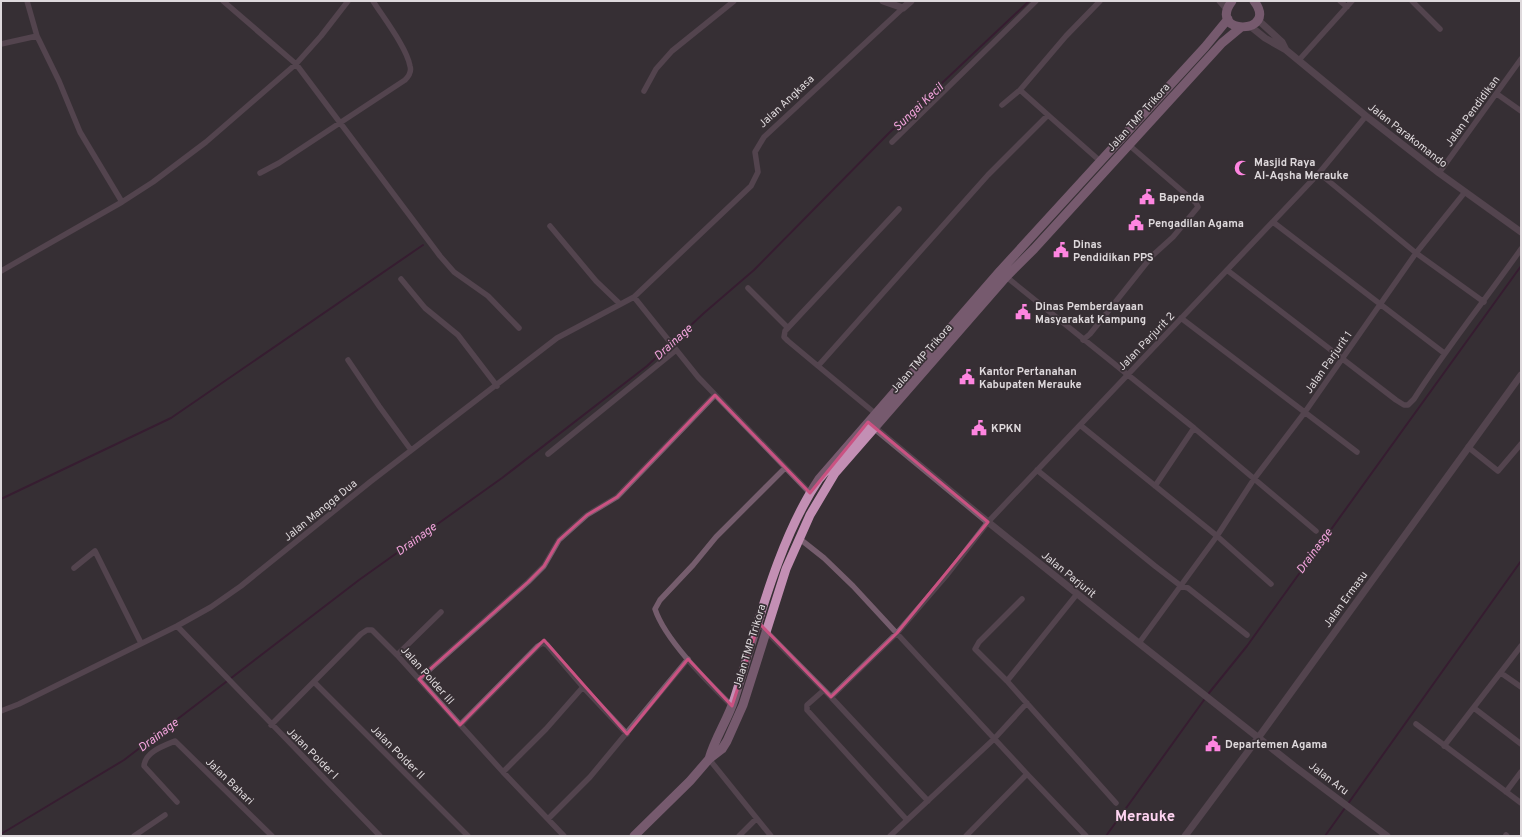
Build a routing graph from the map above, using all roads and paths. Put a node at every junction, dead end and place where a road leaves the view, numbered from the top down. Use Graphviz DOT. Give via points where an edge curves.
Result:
graph roads {
  1 [pos="27,1"];
  2 [pos="223,1"];
  3 [pos="348,1"];
  4 [pos="373,1"];
  5 [pos="734,1"];
  6 [pos="883,1"];
  7 [pos="911,1"];
  8 [pos="1036,1"];
  9 [pos="1100,1"];
  10 [pos="1220,1"];
  11 [pos="1340,1"];
  12 [pos="1352,1"];
  13 [pos="1412,1"];
  14 [pos="1256,2"];
  15 [pos="1229,5"];
  16 [pos="1347,7"];
  17 [pos="903,8"];
  18 [pos="1228,19"];
  19 [pos="1257,19"];
  20 [pos="1250,26"];
  21 [pos="1240,28"];
  22 [pos="1440,29"];
  23 [pos="37,36"];
  24 [pos="1,44"];
  25 [pos="1286,50"];
  26 [pos="1521,59"];
  27 [pos="1299,60"];
  28 [pos="296,64"];
  29 [pos="1020,90"];
  30 [pos="644,91"];
  31 [pos="1497,94"];
  32 [pos="1002,105"];
  33 [pos="1521,111"];
  34 [pos="1048,115"];
  35 [pos="1366,116"];
  36 [pos="341,123"];
  37 [pos="892,142"];
  38 [pos="1130,145"];
  39 [pos="1113,147"];
  40 [pos="1121,154"];
  41 [pos="1100,161"];
  42 [pos="260,173"];
  43 [pos="1319,173"];
  44 [pos="1439,173"];
  45 [pos="1465,192"];
  46 [pos="122,202"];
  47 [pos="899,208"];
  48 [pos="1273,222"];
  49 [pos="550,226"];
  50 [pos="1521,232"];
  51 [pos="1521,249"];
  52 [pos="1416,253"];
  53 [pos="1227,270"];
  54 [pos="1,271"];
  55 [pos="1003,274"];
  56 [pos="401,279"];
  57 [pos="748,288"];
  58 [pos="634,297"];
  59 [pos="1484,302"];
  60 [pos="620,304"];
  61 [pos="1380,305"];
  62 [pos="1181,318"];
  63 [pos="519,328"];
  64 [pos="788,328"];
  65 [pos="1083,340"];
  66 [pos="675,349"];
  67 [pos="1444,353"];
  68 [pos="1342,358"];
  69 [pos="348,360"];
  70 [pos="818,366"];
  71 [pos="1128,374"];
  72 [pos="1521,375"];
  73 [pos="497,386"];
  74 [pos="715,396"];
  75 [pos="1306,412"];
  76 [pos="876,414"];
  77 [pos="1080,424"];
  78 [pos="871,425"];
  79 [pos="1194,428"];
  80 [pos="1521,444"];
  81 [pos="1468,447"];
  82 [pos="411,450"];
  83 [pos="1357,452"];
  84 [pos="548,454"];
  85 [pos="784,468"];
  86 [pos="1037,470"];
  87 [pos="1254,479"];
  88 [pos="1155,486"];
  89 [pos="810,493"];
  90 [pos="988,522"];
  91 [pos="1316,531"];
  92 [pos="1217,536"];
  93 [pos="800,539"];
  94 [pos="74,568"];
  95 [pos="1271,584"];
  96 [pos="1181,586"];
  97 [pos="1077,594"];
  98 [pos="1022,599"];
  99 [pos="441,612"];
  100 [pos="759,624"];
  101 [pos="177,626"];
  102 [pos="767,631"];
  103 [pos="897,633"];
  104 [pos="1247,635"];
  105 [pos="141,643"];
  106 [pos="1139,643"];
  107 [pos="1521,646"];
  108 [pos="397,654"];
  109 [pos="688,659"];
  110 [pos="1501,673"];
  111 [pos="419,679"];
  112 [pos="1006,681"];
  113 [pos="314,682"];
  114 [pos="582,687"];
  115 [pos="1521,687"];
  116 [pos="824,690"];
  117 [pos="831,697"];
  118 [pos="1027,703"];
  119 [pos="732,706"];
  120 [pos="1474,708"];
  121 [pos="1,711"];
  122 [pos="1416,724"];
  123 [pos="271,725"];
  124 [pos="460,725"];
  125 [pos="627,734"];
  126 [pos="1258,738"];
  127 [pos="994,739"];
  128 [pos="1521,744"];
  129 [pos="1444,746"];
  130 [pos="710,759"];
  131 [pos="503,772"];
  132 [pos="1521,772"];
  133 [pos="1027,774"];
  134 [pos="1506,792"];
  135 [pos="928,801"];
  136 [pos="177,802"];
  137 [pos="1116,803"];
  138 [pos="1521,803"];
  139 [pos="165,816"];
  140 [pos="548,819"];
  141 [pos="756,819"];
  142 [pos="907,820"];
  143 [pos="134,836"];
  144 [pos="272,836"];
  145 [pos="380,836"];
  146 [pos="468,836"];
  147 [pos="564,836"];
  148 [pos="634,836"];
  149 [pos="739,836"];
  150 [pos="771,836"];
  151 [pos="890,836"];
  152 [pos="966,836"];
  153 [pos="1086,836"];
  154 [pos="1185,836"];
  155 [pos="1387,836"];
  1 -- 23 [label="street"];
  2 -- 28 [label="street"];
  3 -- 28 [label="street"];
  4 -- 36 [label="street" via="396,36 410,66 410,74"];
  5 -- 30 [label="street" via="672,51 656,69"];
  6 -- 17 [label="street"];
  7 -- 17 [label="street, Jalan Angkasa"];
  8 -- 37 [label="street"];
  9 -- 29 [label="street"];
  10 -- 15 [label="street"];
  11 -- 16 [label="street"];
  12 -- 16 [label="street"];
  13 -- 22 [label="street"];
  14 -- 19 [label="highway"];
  15 -- 18 [label="highway"];
  16 -- 27 [label="street"];
  17 -- 58 [label="street, Jalan Angkasa" via="764,137 755,152 758,172 750,186"];
  18 -- 21 [label="highway"];
  18 -- 39 [label="highway, Jalan TMP Trikora"];
  19 -- 20 [label="highway"];
  19 -- 25 [label="street, Jalan Parakomando" via="1282,42"];
  20 -- 21 [label="highway"];
  20 -- 25 [label="street, Jalan Parakomando"];
  21 -- 38 [label="highway, Jalan TMP Trikora" via="1222,43"];
  23 -- 24 [label="street"];
  23 -- 46 [label="street" via="80,132"];
  25 -- 27 [label="street, Jalan Parakomando"];
  26 -- 31 [label="street, Jalan Pendidikan"];
  27 -- 35 [label="street, Jalan Parakomando"];
  28 -- 36 [label="street"];
  28 -- 46 [label="street" via="206,142"];
  29 -- 32 [label="street"];
  29 -- 34 [label="street"];
  31 -- 33 [label="street"];
  31 -- 44 [label="street, Jalan Pendidikan"];
  34 -- 41 [label="street"];
  34 -- 70 [label="street" via="988,175"];
  35 -- 43 [label="street"];
  35 -- 44 [label="street, Jalan Parakomando"];
  36 -- 42 [label="street"];
  36 -- 63 [label="street" via="440,256 454,272 483,292"];
  38 -- 40 [label="highway, Jalan TMP Trikora"];
  38 -- 65 [label="street" via="1198,207 1173,237 1152,256"];
  39 -- 40 [label="highway"];
  39 -- 41 [label="highway, Jalan TMP Trikora"];
  40 -- 55 [label="highway, Jalan TMP Trikora"];
  41 -- 55 [label="highway, Jalan TMP Trikora"];
  43 -- 48 [label="street, Jalan Parjurit 2"];
  43 -- 52 [label="street"];
  44 -- 45 [label="street, Jalan Parakomando"];
  45 -- 50 [label="street, Jalan Parakomando"];
  45 -- 52 [label="street, Jalan Parjurit 1"];
  46 -- 54 [label="street"];
  47 -- 64 [label="street"];
  48 -- 53 [label="street, Jalan Parjurit 2"];
  48 -- 61 [label="street"];
  49 -- 60 [label="street" via="596,281"];
  51 -- 59 [label="street"];
  52 -- 59 [label="street"];
  52 -- 61 [label="street, Jalan Parjurit 1"];
  53 -- 62 [label="street, Jalan Parjurit 2"];
  53 -- 68 [label="street"];
  55 -- 65 [label="street"];
  55 -- 76 [label="highway, Jalan TMP Trikora"];
  55 -- 78 [label="highway, Jalan TMP Trikora"];
  56 -- 73 [label="street" via="425,308 458,335"];
  57 -- 64 [label="street"];
  58 -- 60 [label="street, Jalan Mangga Dua"];
  58 -- 66 [label="street"];
  59 -- 67 [label="street"];
  60 -- 73 [label="street, Jalan Mangga Dua" via="557,338"];
  61 -- 67 [label="street"];
  61 -- 68 [label="street, Jalan Parjurit 1"];
  62 -- 71 [label="street, Jalan Parjurit 2"];
  62 -- 75 [label="street"];
  64 -- 70 [label="street" via="784,336"];
  65 -- 71 [label="street"];
  66 -- 74 [label="street"];
  66 -- 84 [label="street"];
  67 -- 68 [label="street" via="1408,405 1400,403"];
  68 -- 75 [label="street, Jalan Parjurit 1"];
  69 -- 82 [label="street"];
  70 -- 76 [label="street"];
  71 -- 77 [label="street, Jalan Parjurit 2"];
  71 -- 79 [label="street"];
  72 -- 81 [label="street, Jalan Ermasu"];
  73 -- 82 [label="street, Jalan Mangga Dua"];
  74 -- 85 [label="street"];
  74 -- 111 [label="street" via="617,496 587,515 559,540 544,566 528,582"];
  75 -- 83 [label="street"];
  75 -- 87 [label="street, Jalan Parjurit 1"];
  76 -- 78 [label="highway, Jalan TMP Trikora"];
  77 -- 86 [label="street, Jalan Parjurit 2"];
  77 -- 88 [label="street"];
  78 -- 89 [label="highway, Jalan TMP Trikora" via="834,461"];
  78 -- 90 [label="street, Jalan Parjurit"];
  78 -- 93 [label="highway, Jalan TMP Trikora" via="819,497"];
  79 -- 87 [label="street"];
  79 -- 88 [label="street"];
  80 -- 81 [label="street" via="1498,471"];
  81 -- 126 [label="street, Jalan Ermasu"];
  82 -- 101 [label="street, Jalan Mangga Dua" via="241,586"];
  85 -- 89 [label="street"];
  85 -- 109 [label="street" via="716,537 657,604 657,614"];
  86 -- 90 [label="street, Jalan Parjurit 2"];
  86 -- 96 [label="street"];
  87 -- 91 [label="street"];
  87 -- 92 [label="street, Jalan Parjurit 1"];
  88 -- 92 [label="street"];
  89 -- 100 [label="highway, Jalan TMP Trikora" via="780,558"];
  90 -- 97 [label="street, Jalan Parjurit"];
  90 -- 103 [label="street, Jalan Parjurit 2"];
  92 -- 95 [label="street"];
  92 -- 96 [label="street, Jalan Parjurit 1"];
  93 -- 102 [label="highway, Jalan TMP Trikora" via="786,570"];
  93 -- 103 [label="street" via="840,573"];
  94 -- 105 [label="street" via="95,552"];
  96 -- 104 [label="street" via="1188,588"];
  96 -- 106 [label="street, Jalan Parjurit 1"];
  97 -- 106 [label="street, Jalan Parjurit"];
  97 -- 112 [label="street"];
  98 -- 112 [label="street" via="978,642 975,649"];
  99 -- 108 [label="street"];
  100 -- 102 [label="street"];
  100 -- 119 [label="highway, Jalan TMP Trikora"];
  101 -- 105 [label="street, Jalan Mangga Dua"];
  101 -- 123 [label="street, Jalan Polder I"];
  102 -- 116 [label="street"];
  102 -- 130 [label="highway, Jalan TMP Trikora" via="734,726 722,749"];
  103 -- 117 [label="street, Jalan Parjurit 2"];
  103 -- 127 [label="street"];
  105 -- 121 [label="street, Jalan Mangga Dua"];
  106 -- 126 [label="street, Jalan Parjurit"];
  107 -- 110 [label="street"];
  108 -- 111 [label="street, Jalan Polder III"];
  108 -- 113 [label="street, Jalan Polder III" via="372,630 366,630"];
  109 -- 119 [label="street"];
  109 -- 125 [label="street"];
  110 -- 115 [label="street"];
  110 -- 120 [label="street"];
  111 -- 124 [label="street, Jalan Polder III"];
  112 -- 118 [label="street"];
  113 -- 123 [label="street, Jalan Polder III"];
  113 -- 146 [label="street, Jalan Polder II"];
  114 -- 124 [label="street" via="543,643"];
  114 -- 125 [label="street"];
  114 -- 131 [label="street" via="546,729"];
  116 -- 117 [label="street"];
  116 -- 142 [label="street" via="807,705 807,710"];
  117 -- 135 [label="street"];
  118 -- 127 [label="street"];
  118 -- 137 [label="street"];
  119 -- 130 [label="highway, Jalan TMP Trikora" via="713,746"];
  120 -- 128 [label="street"];
  120 -- 129 [label="street"];
  122 -- 129 [label="street"];
  123 -- 145 [label="street, Jalan Polder I"];
  124 -- 131 [label="street, Jalan Polder III"];
  125 -- 140 [label="street" via="590,777"];
  126 -- 154 [label="street, Jalan Ermasu"];
  126 -- 155 [label="street, Jalan Aru"];
  127 -- 133 [label="street"];
  127 -- 135 [label="street"];
  129 -- 134 [label="street"];
  130 -- 141 [label="street"];
  130 -- 148 [label="highway, Jalan TMP Trikora"];
  131 -- 140 [label="street, Jalan Polder III"];
  132 -- 134 [label="street"];
  133 -- 152 [label="street"];
  133 -- 153 [label="street"];
  134 -- 138 [label="street"];
  135 -- 142 [label="street"];
  136 -- 144 [label="street, Jalan Bahari" via="144,766 144,761 151,753 175,740"];
  139 -- 143 [label="street"];
  140 -- 147 [label="street, Jalan Polder III"];
  141 -- 149 [label="street"];
  141 -- 150 [label="street"];
  142 -- 151 [label="street"];
}
